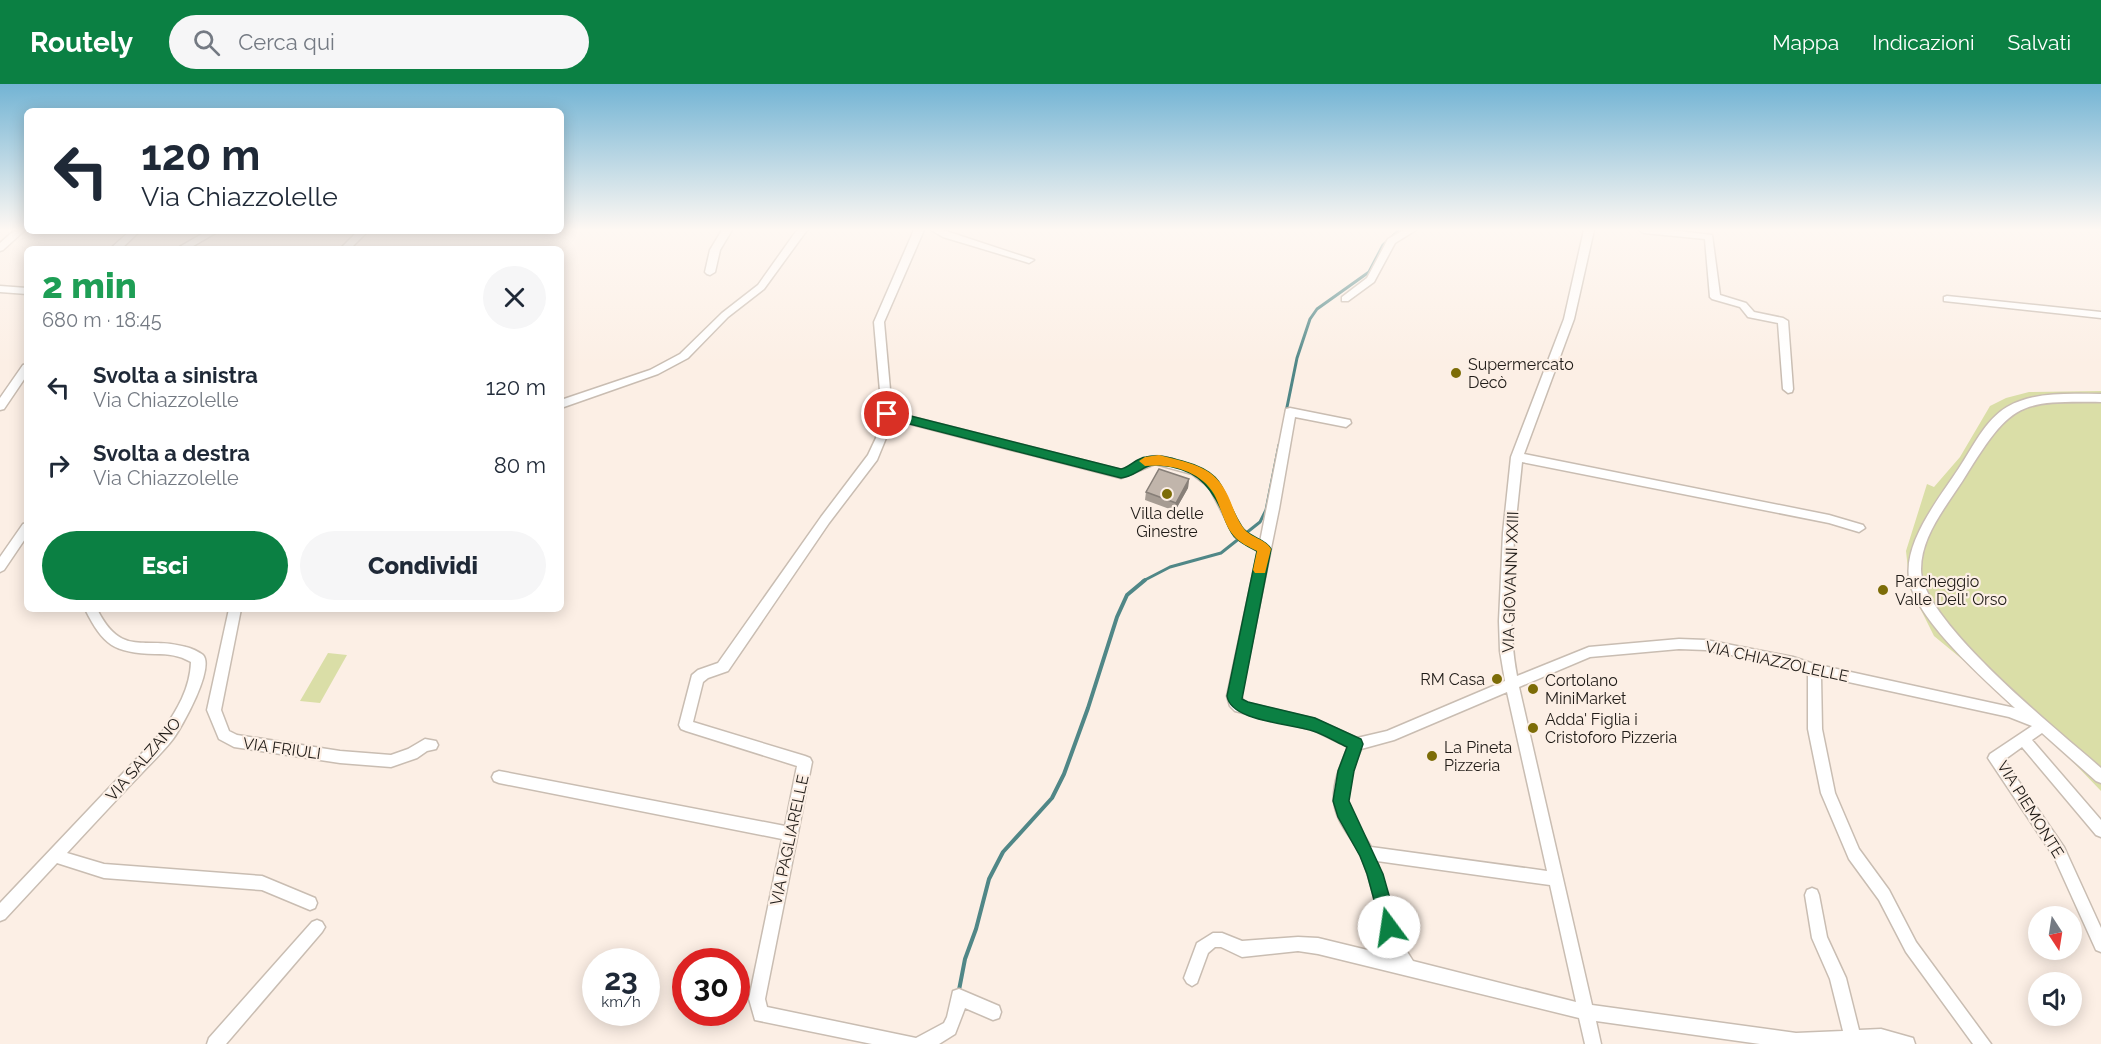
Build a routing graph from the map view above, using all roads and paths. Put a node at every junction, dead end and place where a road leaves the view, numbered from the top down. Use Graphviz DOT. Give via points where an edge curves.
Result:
graph roads {
  1 [pos="770,275"];
  2 [pos="900,275"];
  3 [pos="1374,275"];
  4 [pos="1578,275"];
  5 [pos="1713,275"];
  6 [pos="0,290"];
  7 [pos="24,291"];
  8 [pos="1345,299"];
  9 [pos="1947,299"];
  10 [pos="2101,315"];
  11 [pos="24,371"];
  12 [pos="1788,389"];
  13 [pos="2101,398"];
  14 [pos="564,403"];
  15 [pos="0,406"];
  16 [pos="887,414"];
  17 [pos="1346,423"];
  18 [pos="1517,458"];
  19 [pos="1859,528"];
  20 [pos="24,531"];
  21 [pos="1264,549"];
  22 [pos="0,567"];
  23 [pos="92,612"];
  24 [pos="234,612"];
  25 [pos="1814,669"];
  26 [pos="1512,684"];
  27 [pos="2044,725"];
  28 [pos="2024,740"];
  29 [pos="1356,744"];
  30 [pos="431,745"];
  31 [pos="499,777"];
  32 [pos="2101,777"];
  33 [pos="2101,830"];
  34 [pos="790,834"];
  35 [pos="1366,853"];
  36 [pos="56,856"];
  37 [pos="1556,879"];
  38 [pos="1812,895"];
  39 [pos="310,903"];
  40 [pos="0,914"];
  41 [pos="317,927"];
  42 [pos="2101,945"];
  43 [pos="1408,968"];
  44 [pos="1192,978"];
  45 [pos="993,1012"];
  46 [pos="1586,1012"];
  47 [pos="1853,1040"];
  48 [pos="215,1044"];
  49 [pos="912,1044"];
  50 [pos="921,1044"];
  51 [pos="1593,1044"];
  52 [pos="1907,1044"];
  53 [pos="1983,1044"];
  1 -- 14 [label="street" via="684,357 654,372"];
  2 -- 16 [label="street" via="879,322"];
  3 -- 8 [label="street"];
  4 -- 18 [label="street, VIA GIOVANNI XXIII" via="1569,319"];
  5 -- 12 [label="street" via="1715,297 1743,304 1751,315 1783,321"];
  6 -- 7 [label="street"];
  9 -- 10 [label="street"];
  11 -- 15 [label="street"];
  13 -- 27 [label="street" via="2047,398 2011,410 1979,446 1918,544 1915,580 1927,607 1954,641"];
  16 -- 21 [label="street" via="1121,474 1144,461 1159,460 1198,470 1219,491 1243,537"];
  16 -- 34 [label="street, VIA PAGLIARELLE" via="873,457 723,667 697,679 686,725 805,762"];
  17 -- 21 [label="street" via="1290,412"];
  18 -- 19 [label="street"];
  18 -- 26 [label="street, VIA GIOVANNI XXIII" via="1505,621"];
  20 -- 22 [label="street"];
  21 -- 29 [label="street" via="1235,702 1244,708 1315,725"];
  23 -- 36 [label="street, VIA SALZANO" via="95,622 117,644 142,650 189,651 198,659 198,671 182,714 167,736"];
  24 -- 30 [label="street, VIA FRIULI" via="214,711 224,735 252,744 392,761"];
  25 -- 26 [label="street, VIA CHIAZZOLELLE" via="1706,645 1654,645 1589,652"];
  25 -- 27 [label="street, VIA CHIAZZOLELLE" via="1961,700"];
  25 -- 53 [label="street" via="1815,729 1828,793 1854,854 1884,895 1911,947"];
  26 -- 29 [label="street, VIA CHIAZZOLELLE" via="1389,735"];
  26 -- 37 [label="street, VIA GIOVANNI XXIII"];
  27 -- 28 [label="street, VIA PIEMONTE"];
  27 -- 32 [label="street"];
  28 -- 33 [label="street"];
  28 -- 42 [label="street, VIA PIEMONTE" via="1995,758 2059,852"];
  29 -- 35 [label="street" via="1341,801"];
  31 -- 34 [label="street"];
  34 -- 49 [label="street, VIA PAGLIARELLE" via="757,999 761,1014"];
  35 -- 37 [label="street"];
  35 -- 43 [label="street" via="1400,960"];
  36 -- 39 [label="street" via="104,871 262,884"];
  36 -- 40 [label="street, VIA SALZANO"];
  37 -- 46 [label="street, VIA GIOVANNI XXIII"];
  38 -- 47 [label="street" via="1820,938 1838,978"];
  41 -- 48 [label="street"];
  43 -- 44 [label="street" via="1318,946 1242,949 1214,940 1202,948"];
  43 -- 46 [label="street"];
  45 -- 50 [label="street" via="959,997 955,1022 948,1031"];
  46 -- 47 [label="street" via="1797,1041"];
  46 -- 51 [label="street, VIA GIOVANNI XXIII"];
  47 -- 52 [label="street" via="1881,1037"];
}
